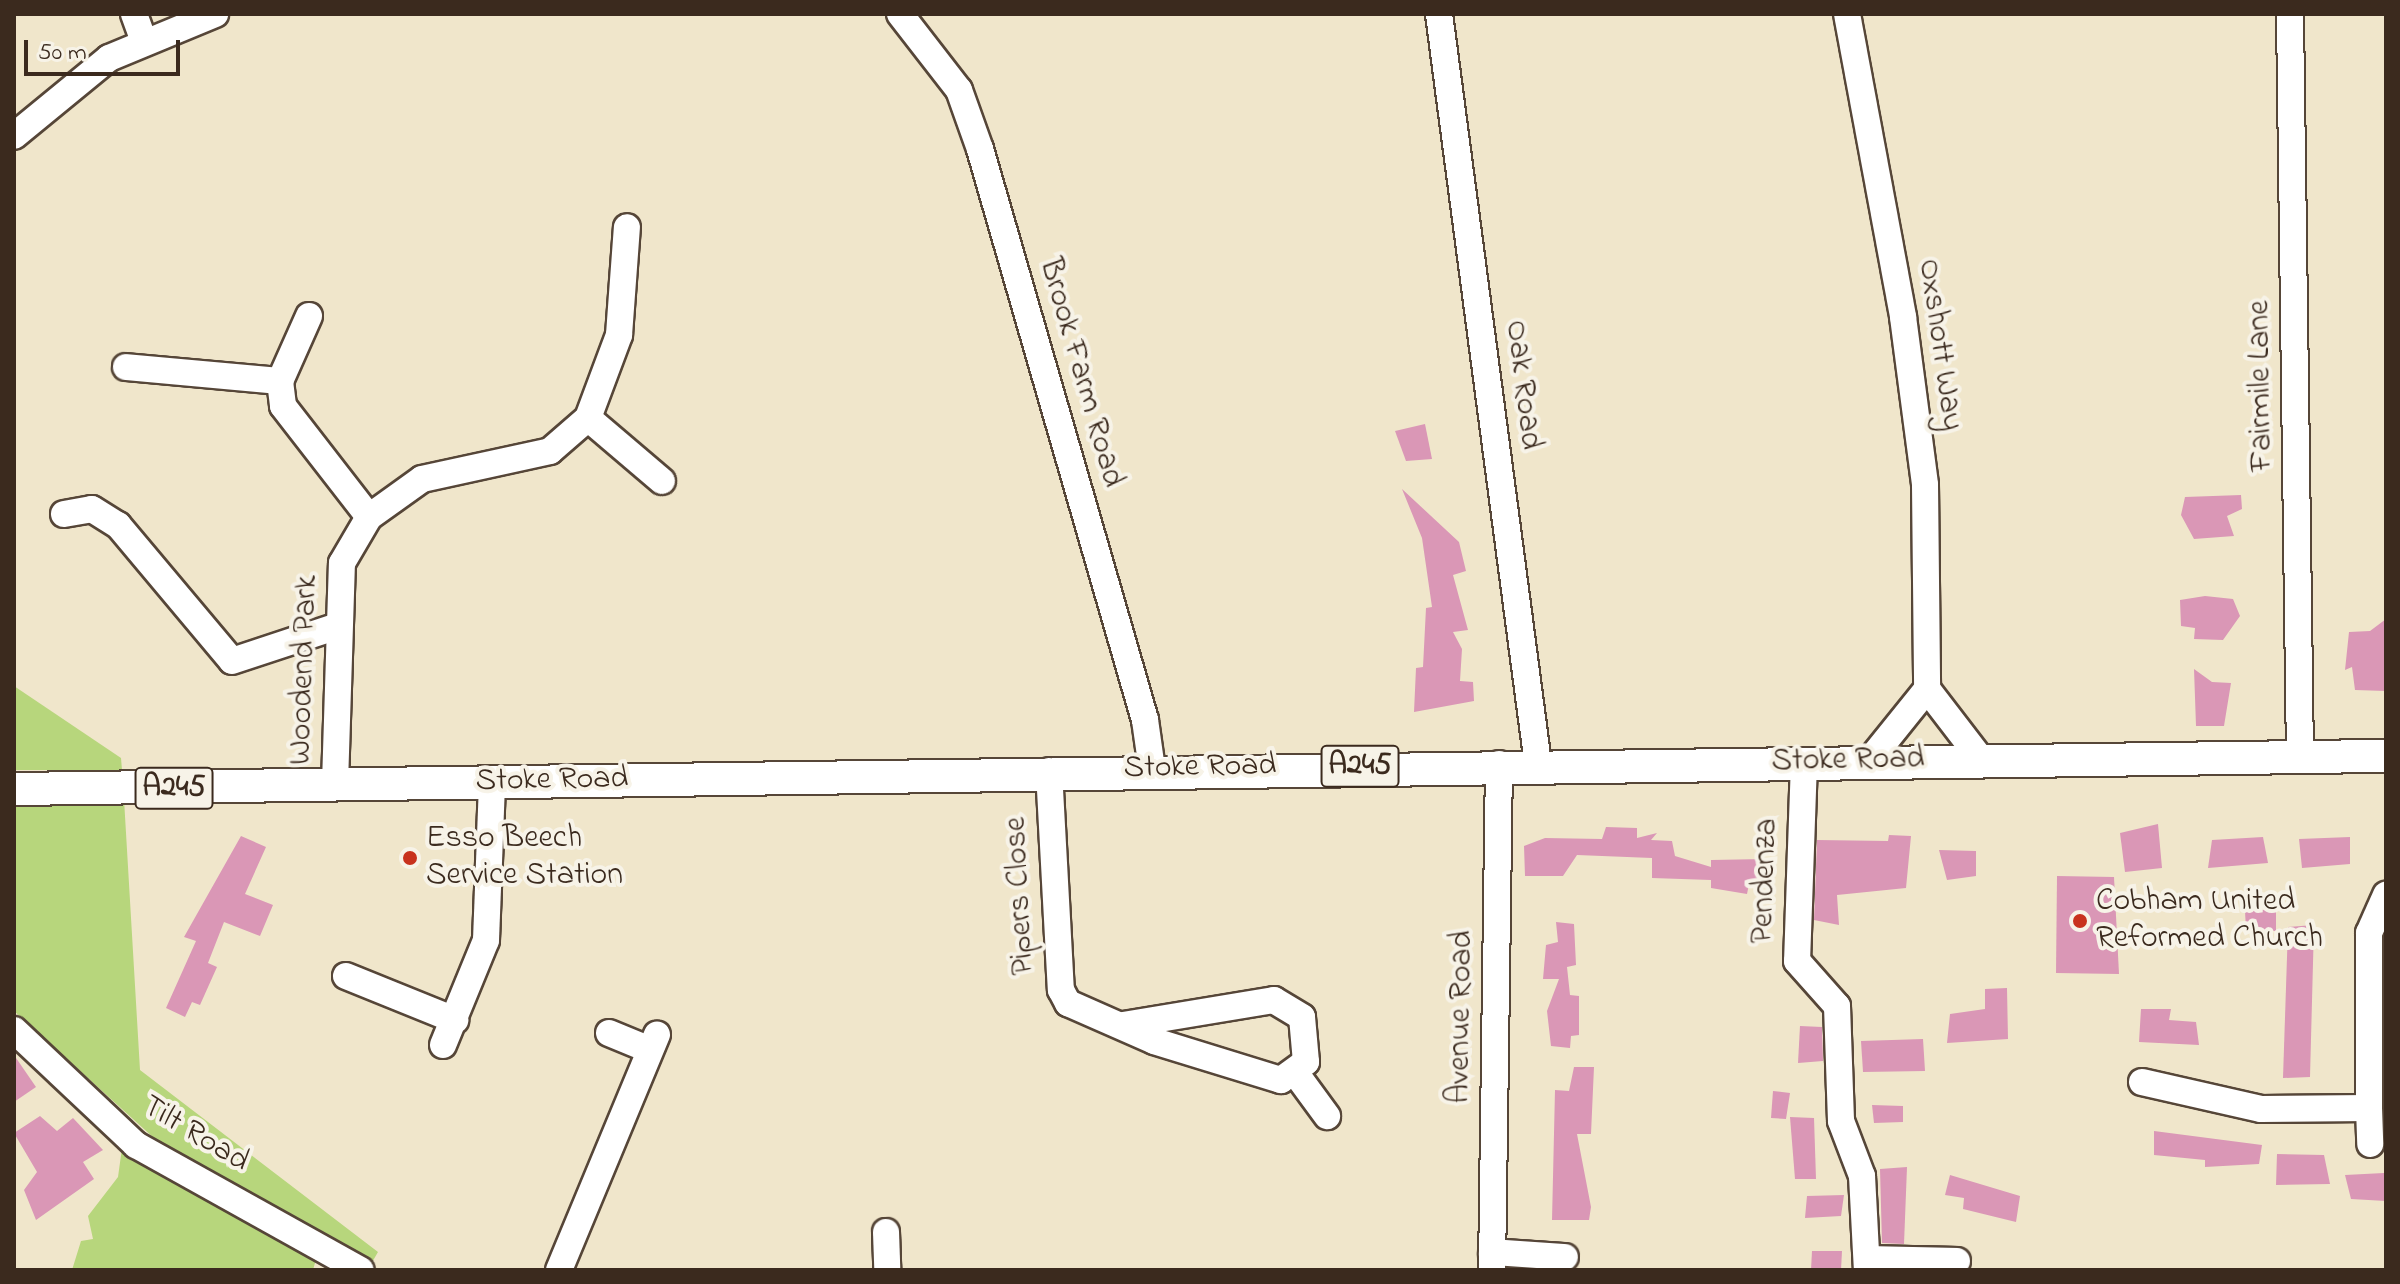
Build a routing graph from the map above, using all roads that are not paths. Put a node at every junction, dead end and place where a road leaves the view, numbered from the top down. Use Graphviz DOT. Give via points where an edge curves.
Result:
graph roads {
  1 [pos="134,14"];
  2 [pos="215,14"];
  3 [pos="900,14"];
  4 [pos="1439,14"];
  5 [pos="1847,14"];
  6 [pos="2290,14"];
  7 [pos="144,41"];
  8 [pos="14,136"];
  9 [pos="627,227"];
  10 [pos="309,316"];
  11 [pos="126,367"];
  12 [pos="280,381"];
  13 [pos="588,418"];
  14 [pos="662,481"];
  15 [pos="64,514"];
  16 [pos="369,517"];
  17 [pos="335,627"];
  18 [pos="1927,689"];
  19 [pos="2386,756"];
  20 [pos="2300,757"];
  21 [pos="1980,758"];
  22 [pos="1870,760"];
  23 [pos="1804,762"];
  24 [pos="1499,764"];
  25 [pos="1538,764"];
  26 [pos="1152,769"];
  27 [pos="1049,771"];
  28 [pos="492,782"];
  29 [pos="335,784"];
  30 [pos="14,789"];
  31 [pos="2386,895"];
  32 [pos="346,976"];
  33 [pos="455,1020"];
  34 [pos="1123,1025"];
  35 [pos="14,1030"];
  36 [pos="609,1033"];
  37 [pos="443,1045"];
  38 [pos="1297,1075"];
  39 [pos="2142,1082"];
  40 [pos="2369,1108"];
  41 [pos="1327,1116"];
  42 [pos="2370,1144"];
  43 [pos="886,1232"];
  44 [pos="1565,1257"];
  45 [pos="1492,1261"];
  46 [pos="1957,1261"];
  47 [pos="1868,1265"];
  48 [pos="361,1270"];
  49 [pos="559,1270"];
  50 [pos="887,1270"];
  1 -- 7 [label="street"];
  2 -- 7 [label="street"];
  3 -- 26 [label="street, Brook Farm Road" via="959,90 980,149 1145,720"];
  4 -- 25 [label="street, Oak Road"];
  5 -- 18 [label="street, Oxshott Way" via="1923,472"];
  6 -- 20 [label="street, Fairmile Lane"];
  7 -- 8 [label="street" via="81,76"];
  9 -- 13 [label="street, Woodend Park" via="619,335"];
  10 -- 12 [label="street"];
  11 -- 12 [label="street"];
  12 -- 16 [label="street" via="283,406"];
  13 -- 14 [label="street"];
  13 -- 16 [label="street, Woodend Park" via="550,451 422,479"];
  15 -- 17 [label="street" via="92,509 118,525 232,661"];
  16 -- 17 [label="street, Woodend Park" via="342,563"];
  17 -- 29 [label="street, Woodend Park"];
  18 -- 21 [label="street"];
  18 -- 22 [label="street"];
  19 -- 20 [label="main road, Stoke Road / A245"];
  20 -- 21 [label="main road, Stoke Road / A245"];
  21 -- 22 [label="main road, Stoke Road / A245"];
  22 -- 23 [label="main road, Stoke Road / A245"];
  23 -- 25 [label="main road, Stoke Road / A245"];
  23 -- 47 [label="street, Pendenza" via="1797,961 1837,1006 1841,1121 1862,1176"];
  24 -- 25 [label="main road, Stoke Road / A245"];
  24 -- 26 [label="main road, Stoke Road / A245"];
  24 -- 45 [label="street, Avenue Road"];
  26 -- 27 [label="main road, Stoke Road / A245"];
  27 -- 28 [label="main road, Stoke Road / A245"];
  27 -- 34 [label="street, Pipers Close" via="1061,990 1080,1013"];
  28 -- 29 [label="main road, Stoke Road / A245"];
  28 -- 33 [label="street" via="486,940"];
  29 -- 30 [label="main road, Stoke Road / A245"];
  31 -- 40 [label="street" via="2369,933"];
  32 -- 33 [label="street"];
  33 -- 37 [label="street"];
  34 -- 38 [label="street, Pipers Close" via="1281,1080"];
  34 -- 38 [label="street" via="1163,1012 1274,1000 1302,1017 1306,1062"];
  35 -- 48 [label="street, Tilt Road" via="136,1145"];
  36 -- 49 [label="street" via="654,1043"];
  38 -- 41 [label="street"];
  39 -- 40 [label="street" via="2261,1109"];
  40 -- 42 [label="street"];
  43 -- 50 [label="street"];
  44 -- 45 [label="street"];
  46 -- 47 [label="street"];
}
